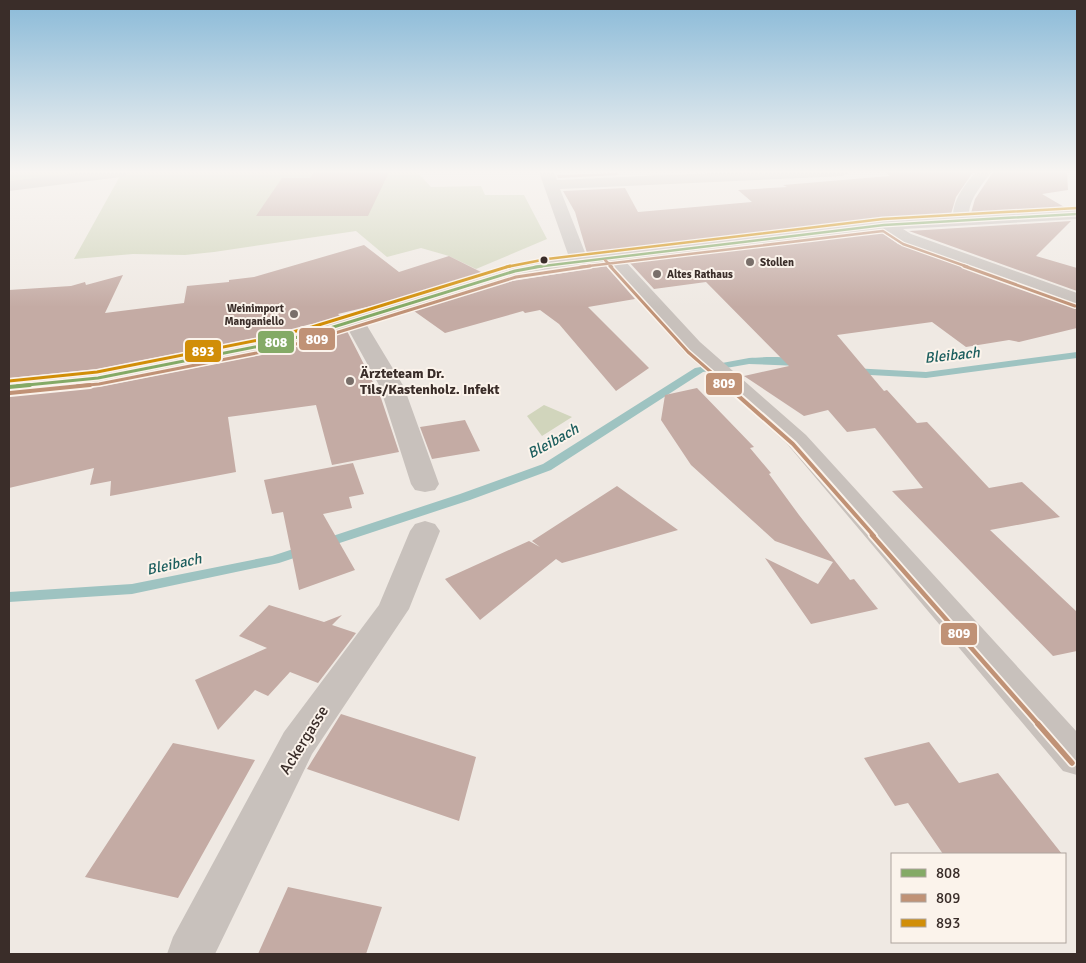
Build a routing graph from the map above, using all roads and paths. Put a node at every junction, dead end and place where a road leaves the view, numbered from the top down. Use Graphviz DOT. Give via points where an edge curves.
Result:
graph roads {
  1 [pos="563,217"];
  2 [pos="961,217"];
  3 [pos="1034,217"];
  4 [pos="961,220"];
  5 [pos="884,225"];
  6 [pos="610,256"];
  7 [pos="579,260"];
  8 [pos="1077,300"];
  9 [pos="354,321"];
  10 [pos="9,387"];
  11 [pos="424,484"];
  12 [pos="425,531"];
  13 [pos="1077,759"];
  14 [pos="190,954"];
  1 -- 7 [label="street"];
  2 -- 4 [label="street"];
  3 -- 4 [label="street"];
  4 -- 5 [label="street"];
  5 -- 6 [label="street"];
  5 -- 8 [label="street" via="905,238"];
  6 -- 7 [label="street"];
  6 -- 13 [label="street" via="692,347 797,440"];
  7 -- 9 [label="street" via="515,271"];
  9 -- 10 [label="street" via="270,344 98,378"];
  9 -- 11 [label="street" via="392,387"];
  12 -- 14 [label="street, Ackergasse" via="393,608 298,743"];
}
